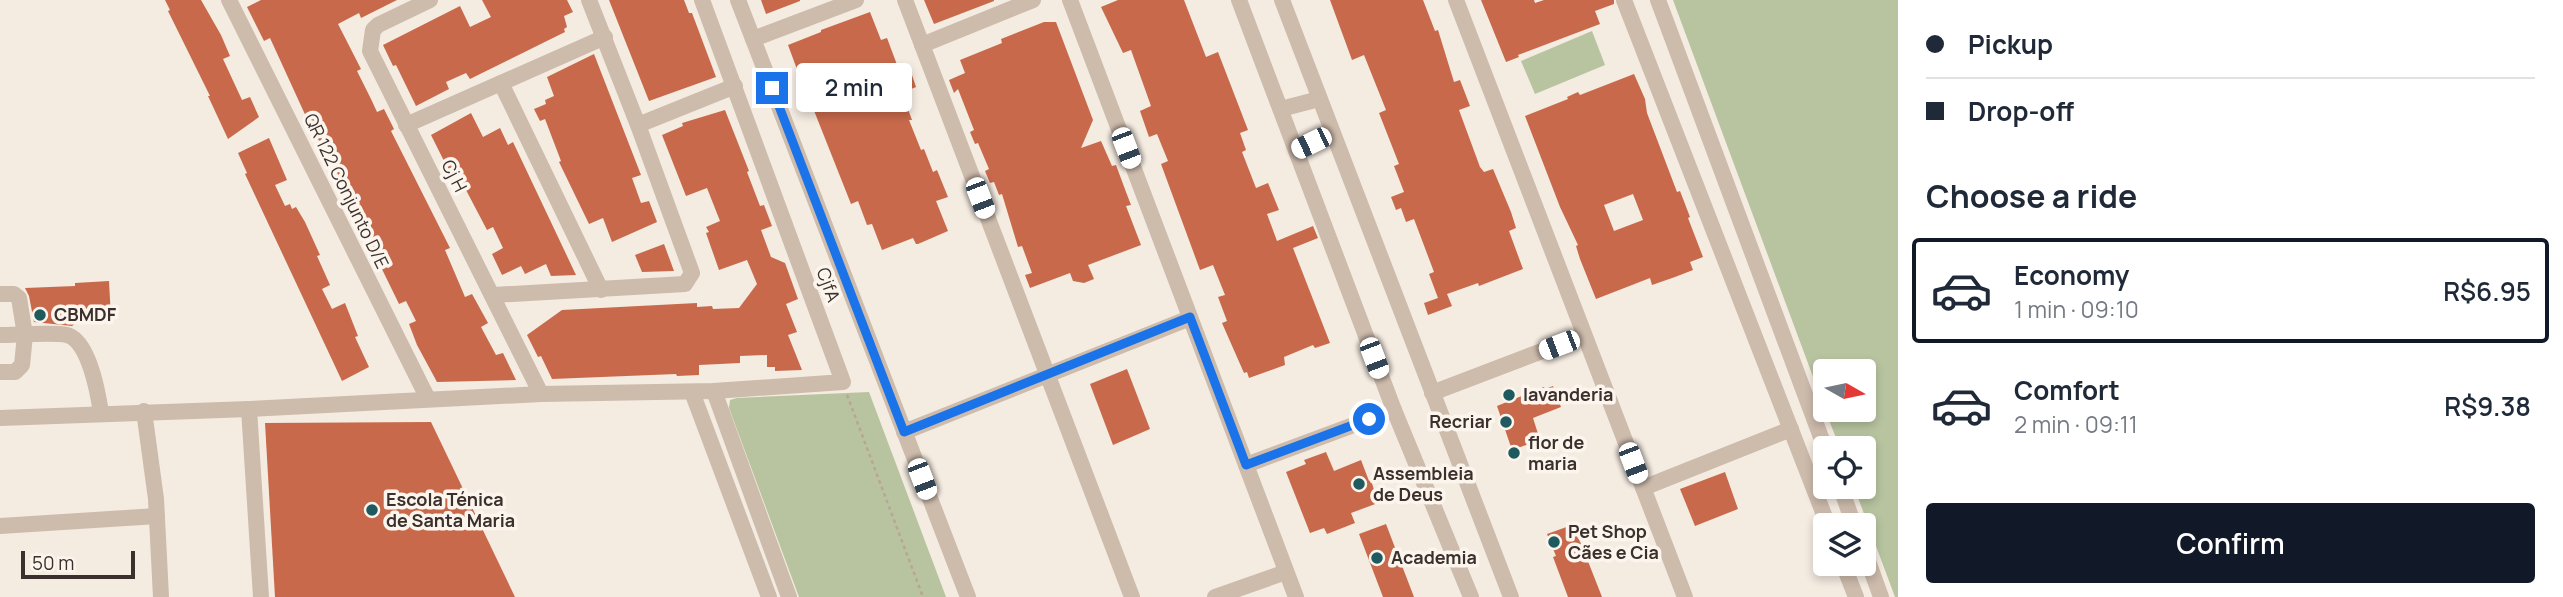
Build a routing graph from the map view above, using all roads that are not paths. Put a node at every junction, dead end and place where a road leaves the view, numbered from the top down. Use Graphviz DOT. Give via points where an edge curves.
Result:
graph roads {
  1 [pos="229,0"];
  2 [pos="589,0"];
  3 [pos="702,0"];
  4 [pos="738,0"];
  5 [pos="856,0"];
  6 [pos="905,0"];
  7 [pos="1033,0"];
  8 [pos="1070,0"];
  9 [pos="1239,0"];
  10 [pos="1282,0"];
  11 [pos="1456,0"];
  12 [pos="1624,0"];
  13 [pos="1658,0"];
  14 [pos="419,2"];
  15 [pos="605,37"];
  16 [pos="753,39"];
  17 [pos="922,45"];
  18 [pos="501,83"];
  19 [pos="735,86"];
  20 [pos="1319,99"];
  21 [pos="1281,109"];
  22 [pos="406,125"];
  23 [pos="638,125"];
  24 [pos="1333,136"];
  25 [pos="1296,150"];
  26 [pos="601,290"];
  27 [pos="0,294"];
  28 [pos="493,295"];
  29 [pos="1190,317"];
  30 [pos="0,335"];
  31 [pos="25,335"];
  32 [pos="1584,335"];
  33 [pos="0,372"];
  34 [pos="1047,376"];
  35 [pos="714,391"];
  36 [pos="692,392"];
  37 [pos="1432,393"];
  38 [pos="541,394"];
  39 [pos="428,399"];
  40 [pos="249,409"];
  41 [pos="1394,410"];
  42 [pos="144,411"];
  43 [pos="101,413"];
  44 [pos="0,418"];
  45 [pos="1791,429"];
  46 [pos="904,432"];
  47 [pos="1821,436"];
  48 [pos="1246,465"];
  49 [pos="1643,488"];
  50 [pos="1823,513"];
  51 [pos="157,516"];
  52 [pos="0,526"];
  53 [pos="1286,572"];
  54 [pos="1848,576"];
  55 [pos="1873,576"];
  56 [pos="161,597"];
  57 [pos="261,597"];
  58 [pos="769,597"];
  59 [pos="789,597"];
  60 [pos="968,597"];
  61 [pos="1132,597"];
  62 [pos="1215,597"];
  63 [pos="1296,597"];
  64 [pos="1471,597"];
  65 [pos="1511,597"];
  66 [pos="1685,597"];
  67 [pos="1856,597"];
  68 [pos="1881,597"];
  1 -- 39 [label="street, QR 122 Conjunto D/E"];
  2 -- 15 [label="street"];
  3 -- 19 [label="street, CjfA"];
  4 -- 16 [label="street"];
  5 -- 16 [label="street"];
  6 -- 17 [label="street"];
  7 -- 17 [label="street"];
  8 -- 29 [label="street"];
  9 -- 21 [label="street"];
  10 -- 20 [label="street"];
  11 -- 32 [label="street"];
  12 -- 45 [label="street"];
  13 -- 47 [label="street"];
  14 -- 22 [label="street, Cj H" via="378,25 370,42 370,51"];
  15 -- 18 [label="street"];
  15 -- 23 [label="street"];
  16 -- 46 [label="street"];
  17 -- 34 [label="street"];
  18 -- 22 [label="street"];
  18 -- 26 [label="street"];
  19 -- 23 [label="street"];
  19 -- 35 [label="street, CjfA" via="843,382"];
  20 -- 21 [label="street"];
  20 -- 24 [label="street"];
  21 -- 25 [label="street"];
  22 -- 28 [label="street, Cj H"];
  23 -- 26 [label="street" via="692,273 685,284"];
  24 -- 25 [label="street"];
  24 -- 37 [label="street"];
  25 -- 41 [label="street"];
  26 -- 28 [label="street"];
  27 -- 31 [label="street" via="19,298"];
  28 -- 38 [label="street, Cj H"];
  29 -- 34 [label="street"];
  29 -- 48 [label="street"];
  30 -- 31 [label="street"];
  31 -- 33 [label="street" via="22,365 15,372"];
  31 -- 43 [label="street" via="67,335 78,342 97,388"];
  32 -- 37 [label="street"];
  32 -- 49 [label="street"];
  34 -- 46 [label="street"];
  34 -- 61 [label="street"];
  35 -- 36 [label="street"];
  35 -- 59 [label="street"];
  36 -- 38 [label="street"];
  36 -- 58 [label="street"];
  37 -- 65 [label="street"];
  38 -- 39 [label="street"];
  39 -- 40 [label="street"];
  40 -- 42 [label="street"];
  40 -- 57 [label="street"];
  41 -- 48 [label="street"];
  41 -- 64 [label="street"];
  42 -- 43 [label="street"];
  42 -- 51 [label="street"];
  43 -- 44 [label="street"];
  45 -- 49 [label="street"];
  45 -- 50 [label="street"];
  46 -- 60 [label="street"];
  48 -- 53 [label="street"];
  49 -- 66 [label="street"];
  51 -- 52 [label="street"];
  51 -- 56 [label="street"];
  53 -- 62 [label="street"];
  53 -- 63 [label="street"];
  54 -- 67 [label="street"];
  55 -- 68 [label="street"];
}
